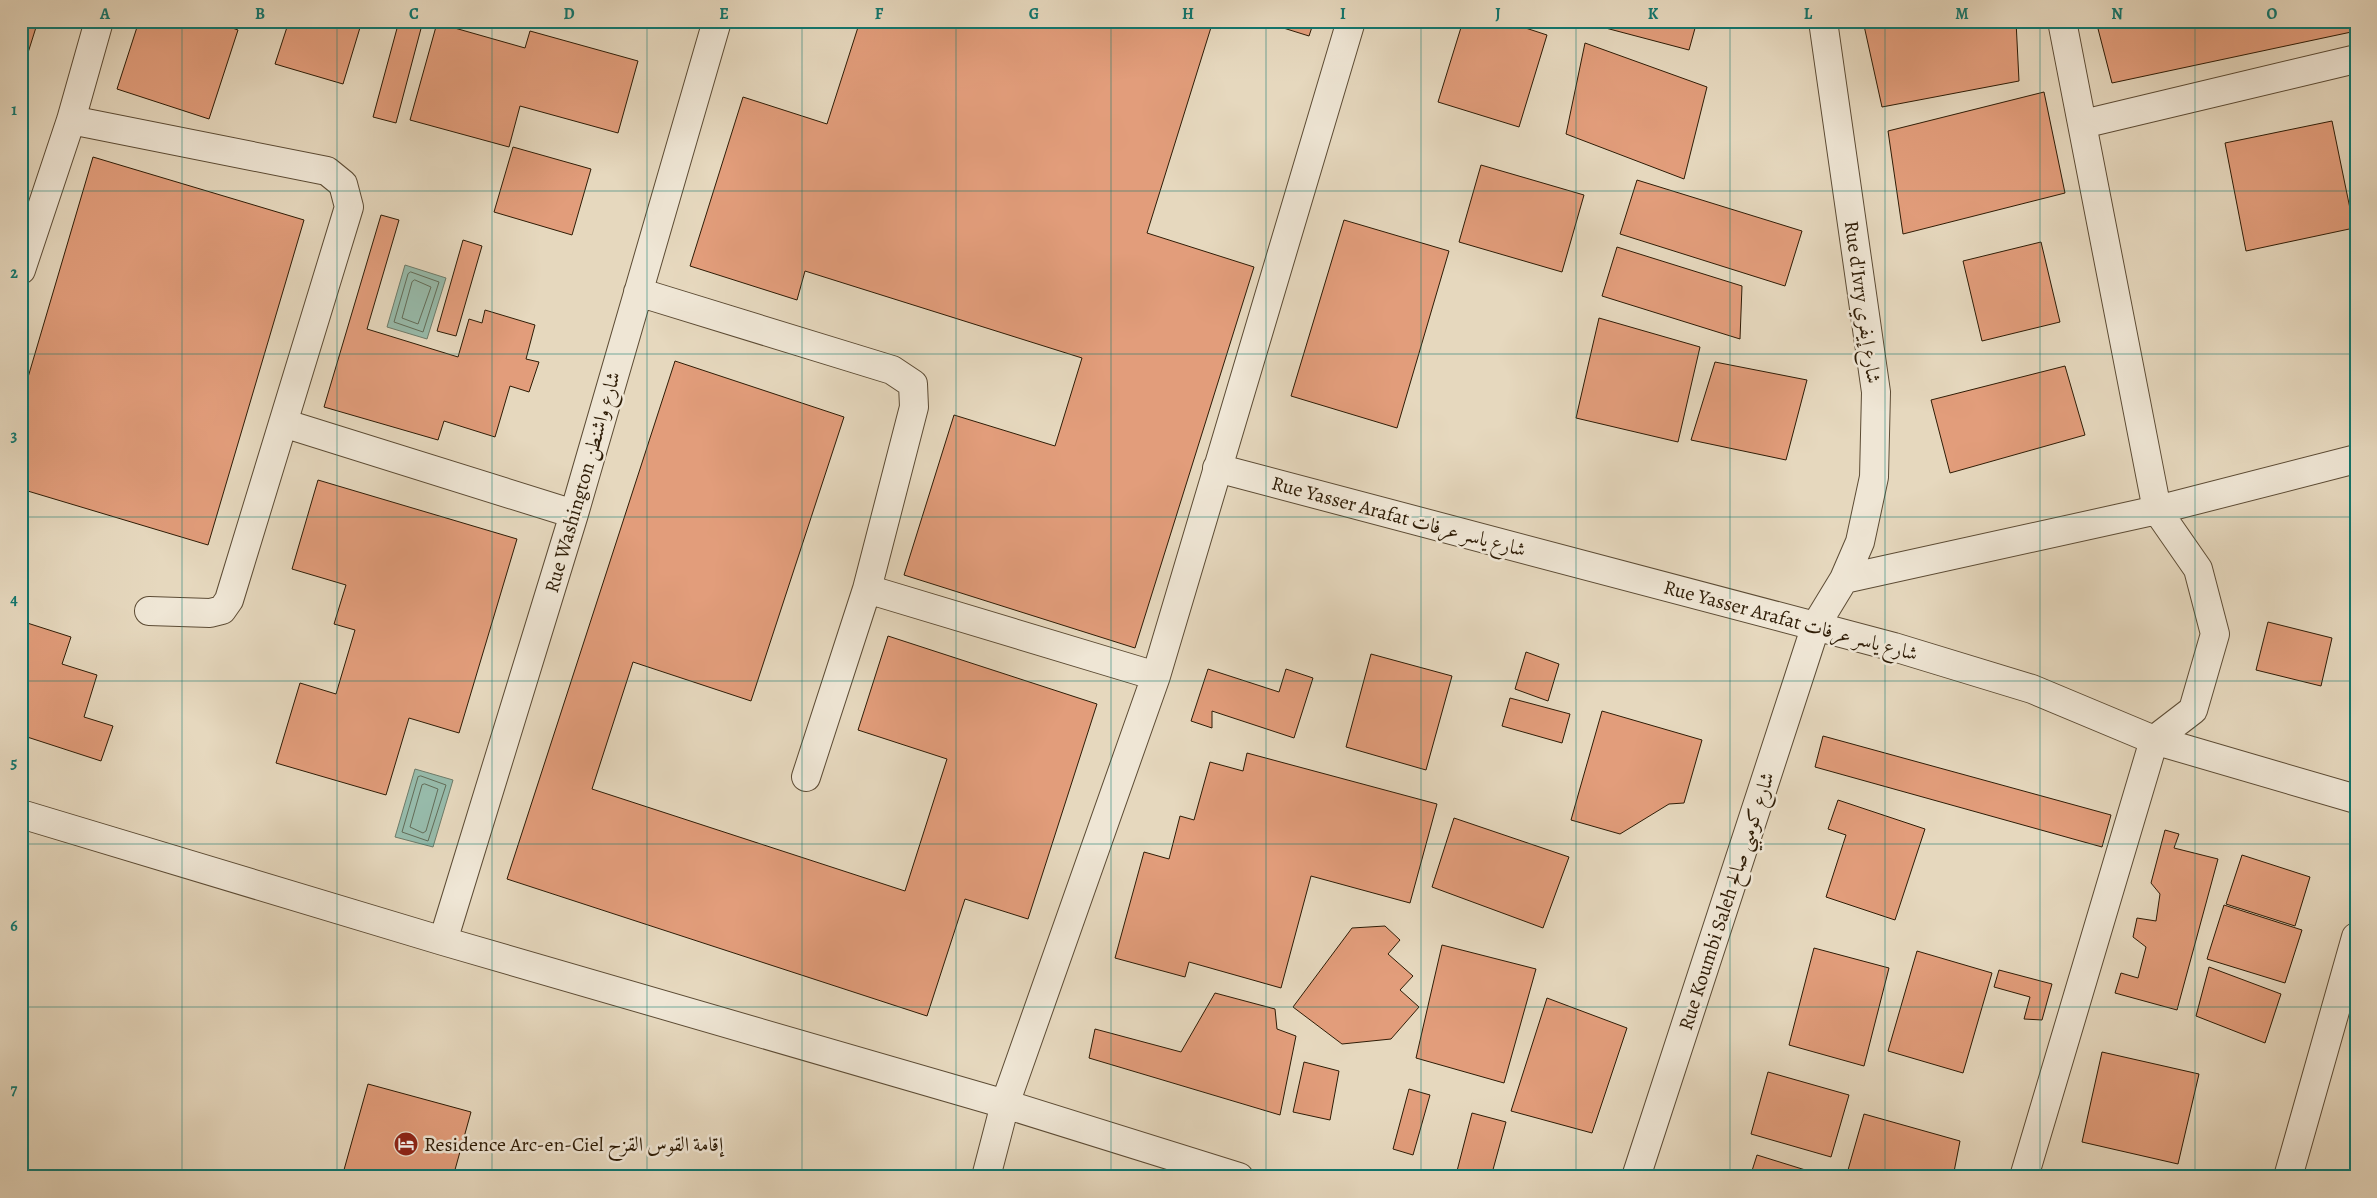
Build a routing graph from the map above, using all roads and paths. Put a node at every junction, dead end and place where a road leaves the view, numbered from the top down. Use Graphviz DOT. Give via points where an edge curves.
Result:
graph roads {
  1 [pos="99,21"];
  2 [pos="716,21"];
  3 [pos="1352,21"];
  4 [pos="1823,21"];
  5 [pos="2062,21"];
  6 [pos="2356,59"];
  7 [pos="71,120"];
  8 [pos="2083,124"];
  9 [pos="21,270"];
  10 [pos="638,292"];
  11 [pos="283,423"];
  12 [pos="2356,460"];
  13 [pos="1217,468"];
  14 [pos="2157,510"];
  15 [pos="574,514"];
  16 [pos="1844,579"];
  17 [pos="867,589"];
  18 [pos="150,611"];
  19 [pos="1816,625"];
  20 [pos="1156,676"];
  21 [pos="2154,740"];
  22 [pos="806,777"];
  23 [pos="2356,799"];
  24 [pos="21,814"];
  25 [pos="2356,937"];
  26 [pos="443,941"];
  27 [pos="1005,1104"];
  28 [pos="986,1177"];
  29 [pos="1239,1177"];
  30 [pos="1636,1177"];
  31 [pos="2024,1177"];
  32 [pos="2288,1177"];
  1 -- 7 [label="street"];
  2 -- 10 [label="street, Rue Washington شارع واشنطن"];
  3 -- 13 [label="street"];
  4 -- 16 [label="street, Rue d'Ivry شارع إيفري" via="1876,392 1874,477 1860,542"];
  5 -- 8 [label="street"];
  6 -- 8 [label="street"];
  7 -- 9 [label="street"];
  7 -- 11 [label="street" via="327,171 343,184 349,207"];
  8 -- 14 [label="street"];
  10 -- 15 [label="street, Rue Washington شارع واشنطن"];
  10 -- 17 [label="street" via="892,370 913,384 914,408"];
  11 -- 15 [label="street"];
  11 -- 18 [label="street" via="229,600 222,610 210,614"];
  12 -- 14 [label="street"];
  13 -- 19 [label="street, Rue Yasser Arafat شارع ياسر عرفات"];
  13 -- 20 [label="street"];
  14 -- 16 [label="street"];
  14 -- 21 [label="street" via="2198,569 2215,634 2193,710"];
  15 -- 26 [label="street, Rue Washington شارع واشنطن"];
  16 -- 19 [label="street, Rue d'Ivry شارع إيفري"];
  17 -- 20 [label="street"];
  17 -- 22 [label="street"];
  19 -- 21 [label="street, Rue Yasser Arafat شارع ياسر عرفات" via="2032,689"];
  19 -- 30 [label="street, Rue Koumbi Saleh شارع كومبي صالح"];
  20 -- 27 [label="street"];
  21 -- 23 [label="street, Rue Yasser Arafat شارع ياسر عرفات"];
  21 -- 31 [label="street"];
  24 -- 26 [label="street"];
  25 -- 32 [label="street"];
  26 -- 27 [label="street"];
  27 -- 28 [label="street"];
  27 -- 29 [label="street"];
}
